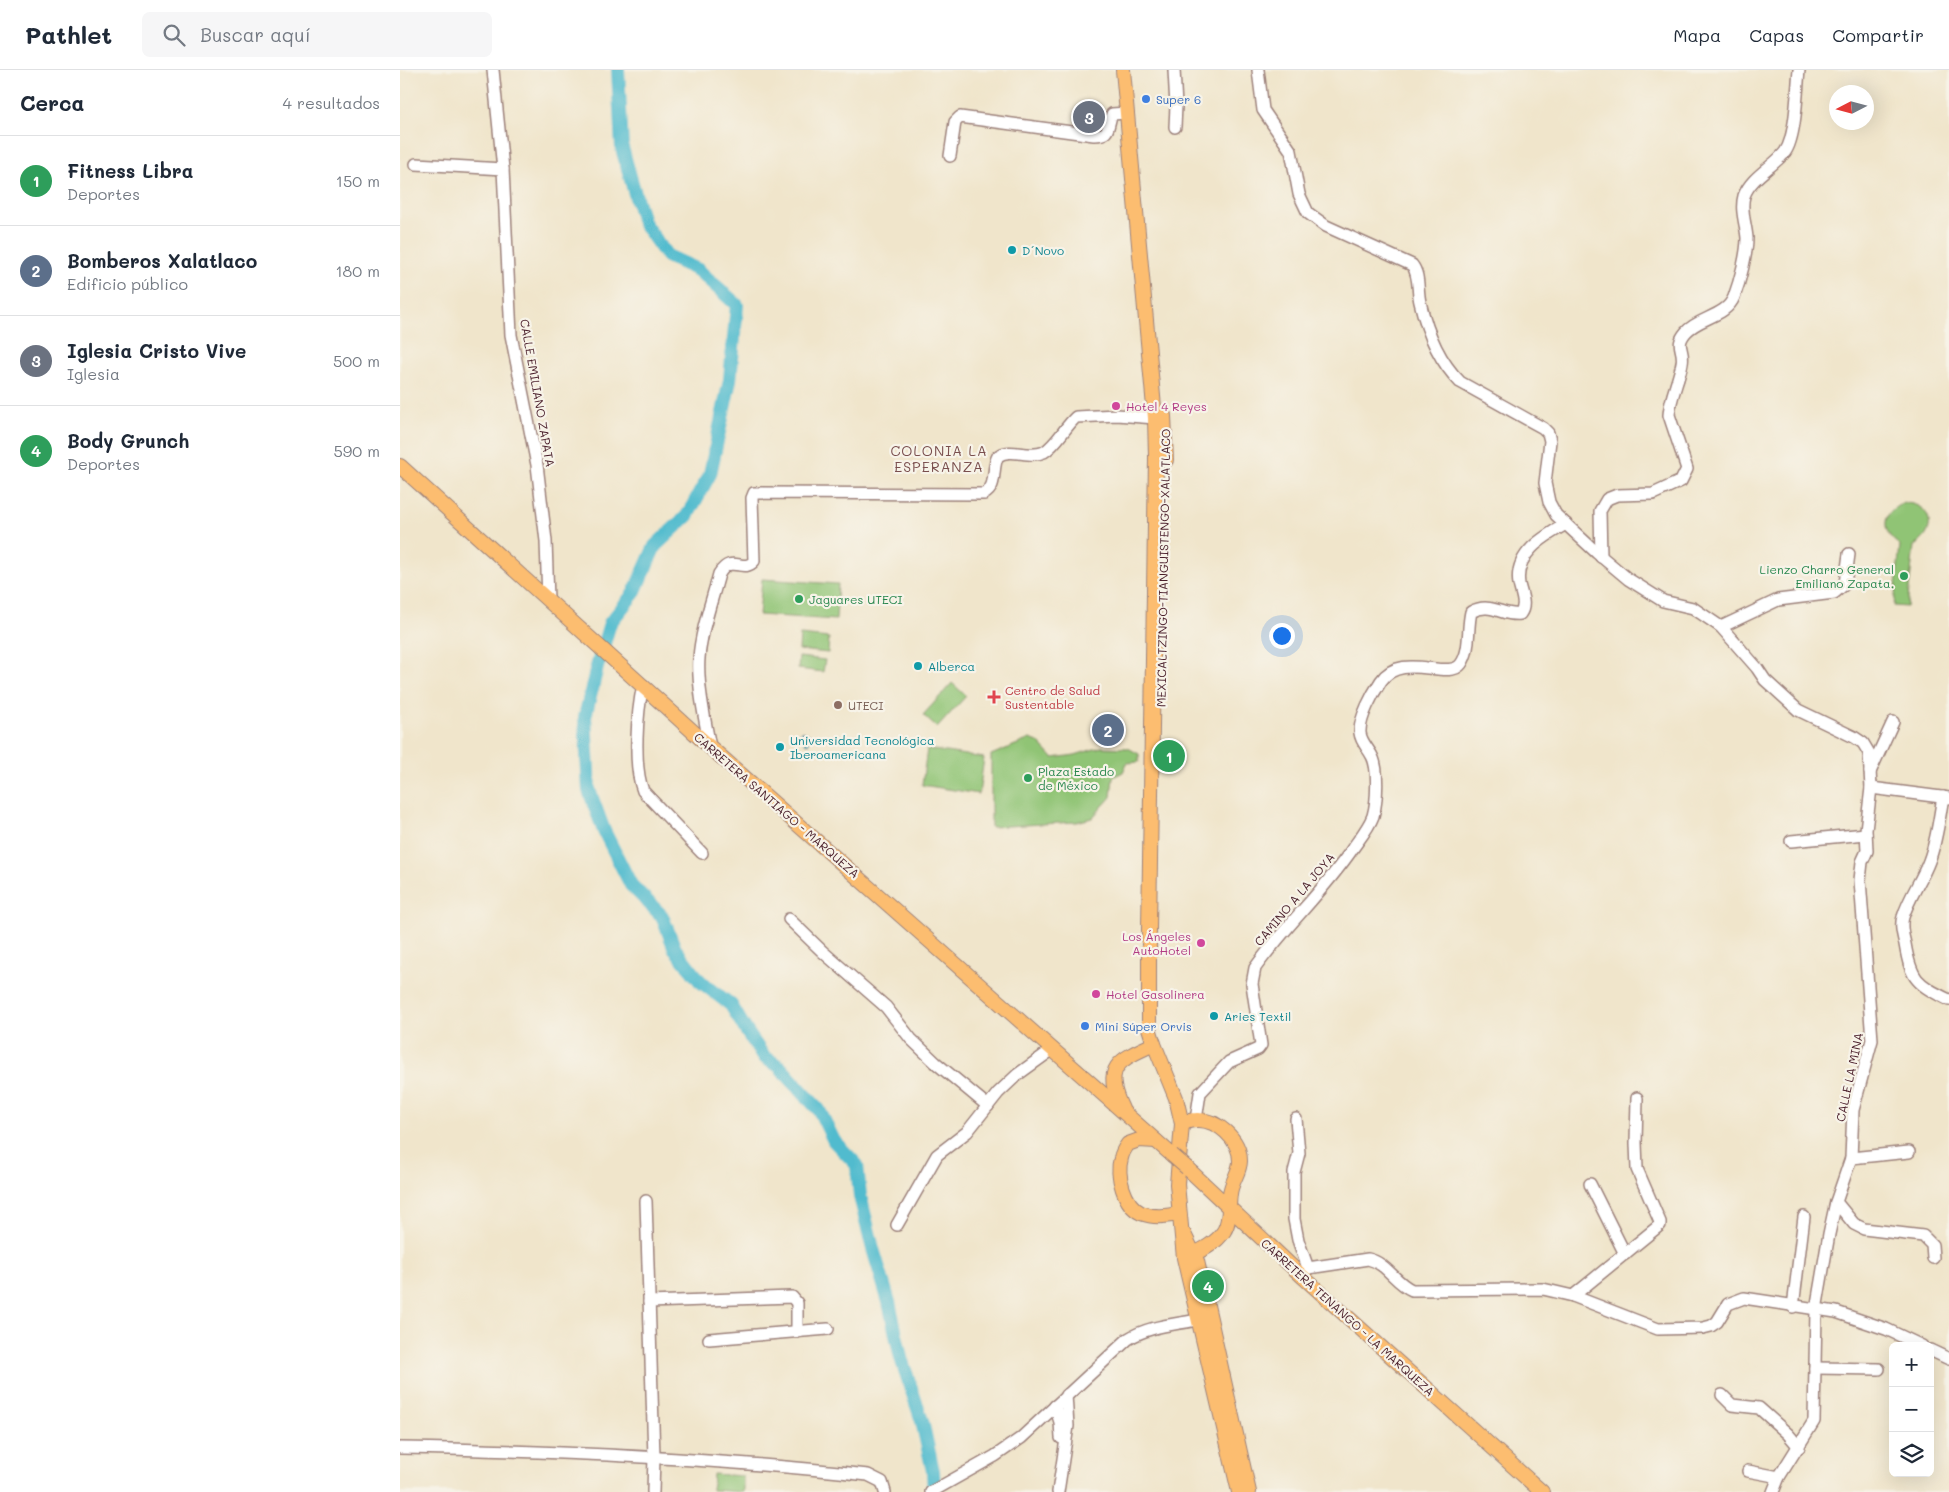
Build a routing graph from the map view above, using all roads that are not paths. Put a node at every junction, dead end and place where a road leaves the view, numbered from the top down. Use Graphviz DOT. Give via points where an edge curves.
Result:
graph roads {
  1 [pos="493,70"];
  2 [pos="1123,70"];
  3 [pos="1131,70"];
  4 [pos="1174,70"];
  5 [pos="1258,70"];
  6 [pos="1799,70"];
  7 [pos="1127,114"];
  8 [pos="1175,127"];
  9 [pos="950,156"];
  10 [pos="416,164"];
  11 [pos="503,168"];
  12 [pos="1155,418"];
  13 [pos="400,466"];
  14 [pos="1566,524"];
  15 [pos="1849,554"];
  16 [pos="1601,557"];
  17 [pos="548,600"];
  18 [pos="1721,627"];
  19 [pos="642,685"];
  20 [pos="1893,722"];
  21 [pos="710,747"];
  22 [pos="1870,773"];
  23 [pos="1871,788"];
  24 [pos="1946,798"];
  25 [pos="1866,834"];
  26 [pos="1791,841"];
  27 [pos="702,852"];
  28 [pos="789,919"];
  29 [pos="1949,1000"];
  30 [pos="1153,1041"];
  31 [pos="1052,1049"];
  32 [pos="1637,1098"];
  33 [pos="988,1106"];
  34 [pos="1123,1112"];
  35 [pos="1296,1119"];
  36 [pos="1196,1120"];
  37 [pos="1182,1124"];
  38 [pos="1156,1141"];
  39 [pos="1909,1152"];
  40 [pos="1851,1158"];
  41 [pos="1232,1184"];
  42 [pos="1590,1184"];
  43 [pos="1207,1186"];
  44 [pos="646,1201"];
  45 [pos="1836,1202"];
  46 [pos="1230,1210"];
  47 [pos="1804,1218"];
  48 [pos="1180,1221"];
  49 [pos="897,1225"];
  50 [pos="1625,1254"];
  51 [pos="1189,1256"];
  52 [pos="1933,1258"];
  53 [pos="1305,1272"];
  54 [pos="1573,1296"];
  55 [pos="649,1302"];
  56 [pos="1793,1306"];
  57 [pos="1816,1310"];
  58 [pos="1204,1318"];
  59 [pos="828,1330"];
  60 [pos="798,1332"];
  61 [pos="709,1339"];
  62 [pos="1914,1342"];
  63 [pos="1934,1352"];
  64 [pos="1949,1359"];
  65 [pos="1815,1368"];
  66 [pos="1879,1370"];
  67 [pos="1066,1395"];
  68 [pos="1722,1395"];
  69 [pos="1055,1406"];
  70 [pos="1798,1447"];
  71 [pos="400,1448"];
  72 [pos="654,1457"];
  73 [pos="1748,1471"];
  74 [pos="1779,1477"];
  75 [pos="935,1489"];
  76 [pos="653,1492"];
  77 [pos="885,1492"];
  78 [pos="1053,1492"];
  79 [pos="1058,1492"];
  80 [pos="1239,1492"];
  81 [pos="1249,1492"];
  82 [pos="1542,1492"];
  83 [pos="1773,1492"];
  1 -- 11 [label="street, CALLE EMILIANO ZAPATA"];
  2 -- 7 [label="main road, MEXICALTZINGO-TIANGUISTENGO-XALATLACO"];
  3 -- 30 [label="main road, MEXICALTZINGO-TIANGUISTENGO-XALATLACO" via="1166,437 1156,1026"];
  4 -- 8 [label="street"];
  5 -- 14 [label="street, CALLE LA MINA" via="1263,110 1291,151 1299,194 1308,213 1326,226 1412,265 1430,335 1453,375 1548,433 1545,483 1548,502"];
  6 -- 16 [label="street" via="1791,141 1785,152 1745,194 1746,247 1734,297 1729,306 1688,330 1679,342 1682,363 1669,415 1687,469 1681,481 1653,494 1617,496 1607,500 1600,512"];
  7 -- 9 [label="street" via="1112,114 1107,132 1102,135 960,117 954,122"];
  7 -- 12 [label="main road, MEXICALTZINGO-TIANGUISTENGO-XALATLACO"];
  10 -- 11 [label="street"];
  11 -- 17 [label="street, CALLE EMILIANO ZAPATA" via="511,335 537,465"];
  12 -- 21 [label="street" via="1117,415 1076,418 1044,451 998,456 992,485 984,494 754,493 754,561 747,566 730,564 722,568 701,644 700,678"];
  12 -- 30 [label="main road, MEXICALTZINGO-TIANGUISTENGO-XALATLACO" via="1149,929 1149,1028"];
  13 -- 17 [label="main road, CARRETERA SANTIAGO - MARQUEZA"];
  14 -- 16 [label="street, CALLE LA MINA"];
  14 -- 36 [label="street, CAMINO A LA JOYA" via="1544,536 1523,559 1518,576 1524,606 1520,614 1488,608 1472,612 1459,666 1451,669 1394,669 1386,673 1379,683 1361,724 1360,734 1376,764 1373,816 1333,877 1255,968 1252,984 1261,1045 1258,1050 1230,1062 1200,1094"];
  15 -- 18 [label="street" via="1845,584 1834,593 1778,600"];
  16 -- 18 [label="street, CALLE LA MINA" via="1628,579 1664,601 1693,608"];
  17 -- 19 [label="main road, CARRETERA SANTIAGO - MARQUEZA"];
  18 -- 22 [label="street, CALLE LA MINA" via="1765,680 1798,710 1863,743 1869,753"];
  19 -- 21 [label="main road, CARRETERA SANTIAGO - MARQUEZA"];
  19 -- 27 [label="street" via="639,709 640,783 643,791"];
  20 -- 22 [label="street"];
  21 -- 31 [label="main road, CARRETERA SANTIAGO - MARQUEZA"];
  22 -- 23 [label="street, CALLE LA MINA"];
  23 -- 24 [label="street"];
  23 -- 25 [label="street, CALLE LA MINA"];
  24 -- 29 [label="street" via="1929,864 1911,895 1902,927 1907,958 1915,979"];
  25 -- 26 [label="street"];
  25 -- 40 [label="street, CALLE LA MINA" via="1867,851 1860,885 1872,1040 1853,1110"];
  28 -- 33 [label="street" via="886,1008 917,1045"];
  30 -- 34 [label="main road" via="1120,1061 1116,1069 1113,1083"];
  30 -- 37 [label="main road, MEXICALTZINGO-TIANGUISTENGO-XALATLACO" via="1176,1098"];
  31 -- 33 [label="street" via="1017,1074"];
  31 -- 34 [label="main road, CARRETERA SANTIAGO - MARQUEZA"];
  32 -- 50 [label="street" via="1637,1169 1660,1224"];
  33 -- 49 [label="street" via="967,1132 932,1161"];
  34 -- 38 [label="main road, CARRETERA SANTIAGO - MARQUEZA"];
  35 -- 53 [label="street" via="1299,1153 1294,1172 1294,1219"];
  36 -- 37 [label="main road"];
  36 -- 41 [label="main road" via="1211,1123 1232,1139 1240,1162"];
  37 -- 48 [label="main road, MEXICALTZINGO-TIANGUISTENGO-XALATLACO" via="1178,1171"];
  38 -- 43 [label="main road, CARRETERA TENANGO - LA MARQUEZA, bridge"];
  38 -- 48 [label="main road" via="1139,1140 1128,1144 1121,1158 1122,1185 1130,1203 1139,1212"];
  39 -- 40 [label="street"];
  40 -- 45 [label="street, CALLE LA MINA"];
  41 -- 43 [label="main road"];
  41 -- 46 [label="main road"];
  42 -- 50 [label="street"];
  43 -- 46 [label="main road, CARRETERA TENANGO - LA MARQUEZA"];
  44 -- 55 [label="street"];
  45 -- 52 [label="street" via="1854,1224 1864,1229 1924,1236 1932,1245"];
  45 -- 57 [label="street, CALLE LA MINA"];
  46 -- 51 [label="main road" via="1225,1230 1210,1245"];
  46 -- 53 [label="main road, CARRETERA TENANGO - LA MARQUEZA"];
  47 -- 56 [label="street"];
  48 -- 51 [label="main road, MEXICALTZINGO-TIANGUISTENGO-XALATLACO"];
  50 -- 54 [label="street"];
  51 -- 58 [label="main road, MEXICALTZINGO-TIANGUISTENGO-XALATLACO"];
  53 -- 54 [label="street" via="1368,1259 1376,1261 1412,1290 1543,1289"];
  53 -- 82 [label="main road, CARRETERA TENANGO - LA MARQUEZA"];
  54 -- 56 [label="street" via="1658,1329 1711,1326 1728,1304 1744,1298"];
  55 -- 60 [label="street" via="792,1297 797,1303"];
  55 -- 72 [label="street"];
  56 -- 57 [label="street"];
  57 -- 62 [label="street" via="1836,1312 1886,1328"];
  57 -- 65 [label="street, CALLE LA MINA"];
  58 -- 67 [label="street" via="1141,1331"];
  58 -- 80 [label="main road, MEXICALTZINGO-TIANGUISTENGO-XALATLACO"];
  58 -- 81 [label="main road, MEXICALTZINGO-TIANGUISTENGO-XALATLACO"];
  59 -- 60 [label="street"];
  60 -- 61 [label="street"];
  63 -- 64 [label="street"];
  65 -- 66 [label="street"];
  65 -- 70 [label="street, CALLE LA MINA" via="1814,1420"];
  67 -- 69 [label="street"];
  67 -- 79 [label="street" via="1068,1426"];
  68 -- 70 [label="street" via="1732,1405 1761,1409"];
  69 -- 75 [label="street" via="1021,1438 995,1456"];
  69 -- 78 [label="street" via="1061,1436"];
  70 -- 74 [label="street, CALLE LA MINA"];
  71 -- 72 [label="street"];
  72 -- 76 [label="street"];
  72 -- 77 [label="street" via="868,1475 882,1482"];
  73 -- 74 [label="street"];
  74 -- 83 [label="street, CALLE LA MINA"];
}
